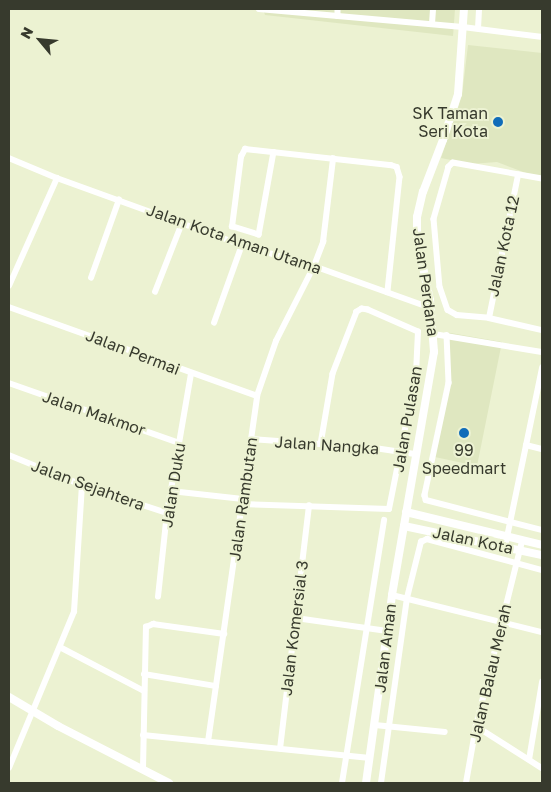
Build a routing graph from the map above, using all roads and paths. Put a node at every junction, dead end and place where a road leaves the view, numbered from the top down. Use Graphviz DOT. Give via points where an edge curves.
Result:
graph roads {
  1 [pos="259,9"];
  2 [pos="338,9"];
  3 [pos="433,9"];
  4 [pos="464,9"];
  5 [pos="479,9"];
  6 [pos="338,16"];
  7 [pos="432,24"];
  8 [pos="463,27"];
  9 [pos="478,29"];
  10 [pos="542,37"];
  11 [pos="274,152"];
  12 [pos="9,158"];
  13 [pos="334,159"];
  14 [pos="518,175"];
  15 [pos="57,178"];
  16 [pos="542,180"];
  17 [pos="119,200"];
  18 [pos="182,223"];
  19 [pos="242,245"];
  20 [pos="9,264"];
  21 [pos="314,266"];
  22 [pos="15,268"];
  23 [pos="91,278"];
  24 [pos="9,286"];
  25 [pos="155,292"];
  26 [pos="388,292"];
  27 [pos="9,306"];
  28 [pos="431,308"];
  29 [pos="489,318"];
  30 [pos="214,324"];
  31 [pos="542,330"];
  32 [pos="434,334"];
  33 [pos="447,335"];
  34 [pos="542,352"];
  35 [pos="542,368"];
  36 [pos="191,374"];
  37 [pos="9,383"];
  38 [pos="257,396"];
  39 [pos="252,439"];
  40 [pos="179,443"];
  41 [pos="321,444"];
  42 [pos="526,445"];
  43 [pos="542,449"];
  44 [pos="402,452"];
  45 [pos="416,454"];
  46 [pos="9,455"];
  47 [pos="82,485"];
  48 [pos="171,491"];
  49 [pos="242,501"];
  50 [pos="309,506"];
  51 [pos="406,512"];
  52 [pos="167,513"];
  53 [pos="384,520"];
  54 [pos="510,523"];
  55 [pos="404,526"];
  56 [pos="542,530"];
  57 [pos="508,538"];
  58 [pos="522,540"];
  59 [pos="542,545"];
  60 [pos="505,547"];
  61 [pos="520,550"];
  62 [pos="542,555"];
  63 [pos="516,564"];
  64 [pos="542,570"];
  65 [pos="392,595"];
  66 [pos="158,596"];
  67 [pos="407,598"];
  68 [pos="296,618"];
  69 [pos="500,622"];
  70 [pos="367,628"];
  71 [pos="387,631"];
  72 [pos="542,632"];
  73 [pos="224,634"];
  74 [pos="60,647"];
  75 [pos="144,674"];
  76 [pos="542,682"];
  77 [pos="216,686"];
  78 [pos="140,689"];
  79 [pos="9,697"];
  80 [pos="540,705"];
  81 [pos="32,711"];
  82 [pos="375,725"];
  83 [pos="476,726"];
  84 [pos="389,727"];
  85 [pos="445,732"];
  86 [pos="143,735"];
  87 [pos="208,742"];
  88 [pos="280,749"];
  89 [pos="347,756"];
  90 [pos="370,758"];
  91 [pos="529,760"];
  92 [pos="9,768"];
  93 [pos="542,768"];
  94 [pos="143,769"];
  95 [pos="168,783"];
  96 [pos="342,783"];
  97 [pos="366,783"];
  98 [pos="381,783"];
  99 [pos="466,783"];
  1 -- 6 [label="street"];
  2 -- 6 [label="street"];
  3 -- 7 [label="street"];
  4 -- 8 [label="street, Jalan Perdana"];
  5 -- 9 [label="street"];
  6 -- 7 [label="street"];
  7 -- 8 [label="street"];
  8 -- 9 [label="street"];
  8 -- 28 [label="street, Jalan Perdana" via="458,94 417,218 417,239"];
  9 -- 10 [label="street"];
  11 -- 11 [label="street" via="245,148 242,152 232,227 259,236"];
  11 -- 13 [label="street"];
  12 -- 15 [label="street, Jalan Kota Aman Utama"];
  13 -- 21 [label="street, Jalan Rambutan" via="324,236"];
  13 -- 26 [label="street" via="391,165 399,170"];
  14 -- 16 [label="street"];
  14 -- 29 [label="street, Jalan Kota 12"];
  14 -- 29 [label="street" via="453,163 435,212 435,245 444,302 451,312"];
  15 -- 17 [label="street, Jalan Kota Aman Utama"];
  15 -- 22 [label="street"];
  17 -- 18 [label="street, Jalan Kota Aman Utama"];
  17 -- 23 [label="street"];
  18 -- 19 [label="street, Jalan Kota Aman Utama"];
  18 -- 25 [label="street"];
  19 -- 21 [label="street, Jalan Kota Aman Utama"];
  19 -- 30 [label="street"];
  20 -- 22 [label="street"];
  21 -- 26 [label="street, Jalan Kota Aman Utama"];
  21 -- 38 [label="street, Jalan Rambutan" via="276,341"];
  22 -- 24 [label="street"];
  26 -- 28 [label="street, Jalan Kota Aman Utama"];
  27 -- 36 [label="street, Jalan Permai"];
  28 -- 32 [label="street, Jalan Perdana"];
  29 -- 31 [label="street"];
  32 -- 33 [label="street"];
  32 -- 45 [label="street, Jalan Perdana" via="431,373"];
  33 -- 34 [label="street"];
  33 -- 54 [label="street" via="449,383 425,498 430,503"];
  35 -- 42 [label="street"];
  36 -- 38 [label="street, Jalan Permai"];
  36 -- 40 [label="street, Jalan Duku"];
  37 -- 40 [label="street, Jalan Makmor"];
  38 -- 39 [label="street, Jalan Rambutan"];
  39 -- 41 [label="street, Jalan Nangka"];
  39 -- 49 [label="street, Jalan Rambutan"];
  40 -- 48 [label="street, Jalan Duku"];
  41 -- 44 [label="street, Jalan Nangka"];
  41 -- 44 [label="street, Jalan Pulasan" via="333,374 356,312 362,309 418,332 416,374"];
  42 -- 43 [label="street"];
  42 -- 54 [label="street"];
  44 -- 45 [label="street, Jalan Nangka"];
  44 -- 50 [label="street, Jalan Pulasan" via="391,506 385,511"];
  45 -- 51 [label="street, Jalan Perdana"];
  46 -- 47 [label="street, Jalan Sejahtera"];
  47 -- 52 [label="street, Jalan Sejahtera"];
  47 -- 74 [label="street" via="74,612"];
  48 -- 49 [label="street"];
  48 -- 52 [label="street, Jalan Duku"];
  49 -- 50 [label="street"];
  49 -- 73 [label="street, Jalan Rambutan"];
  50 -- 68 [label="street, Jalan Komersial 3"];
  51 -- 55 [label="street, Jalan Aman"];
  51 -- 57 [label="street, Jalan Kota"];
  52 -- 66 [label="street, Jalan Duku"];
  53 -- 70 [label="street"];
  54 -- 56 [label="street"];
  54 -- 57 [label="street"];
  55 -- 60 [label="street, Jalan Kota"];
  55 -- 65 [label="street, Jalan Aman"];
  57 -- 58 [label="street, Jalan Kota"];
  57 -- 60 [label="street"];
  58 -- 59 [label="street, Jalan Kota"];
  58 -- 61 [label="street, Jalan Balau Merah"];
  60 -- 61 [label="street, Jalan Kota"];
  61 -- 62 [label="street, Jalan Kota"];
  61 -- 63 [label="street, Jalan Balau Merah"];
  63 -- 64 [label="street"];
  63 -- 67 [label="street" via="425,539 420,544"];
  63 -- 69 [label="street, Jalan Balau Merah"];
  65 -- 67 [label="street"];
  65 -- 71 [label="street, Jalan Aman"];
  67 -- 69 [label="street"];
  67 -- 84 [label="street"];
  68 -- 70 [label="street"];
  68 -- 88 [label="street, Jalan Komersial 3"];
  69 -- 72 [label="street"];
  69 -- 83 [label="street, Jalan Balau Merah"];
  70 -- 71 [label="street"];
  70 -- 89 [label="street"];
  71 -- 82 [label="street, Jalan Aman"];
  73 -- 75 [label="street" via="153,624 145,630"];
  73 -- 77 [label="street, Jalan Rambutan"];
  74 -- 78 [label="street"];
  74 -- 81 [label="street"];
  75 -- 77 [label="street"];
  75 -- 78 [label="street"];
  76 -- 80 [label="street"];
  77 -- 87 [label="street, Jalan Rambutan"];
  78 -- 86 [label="street"];
  79 -- 81 [label="street"];
  80 -- 91 [label="street"];
  81 -- 92 [label="street"];
  81 -- 94 [label="street"];
  82 -- 84 [label="street"];
  82 -- 90 [label="street, Jalan Aman"];
  83 -- 91 [label="street"];
  83 -- 99 [label="street, Jalan Balau Merah"];
  84 -- 85 [label="street"];
  84 -- 98 [label="street"];
  86 -- 87 [label="street"];
  86 -- 94 [label="street"];
  87 -- 88 [label="street"];
  88 -- 89 [label="street"];
  89 -- 90 [label="street"];
  89 -- 96 [label="street"];
  90 -- 97 [label="street, Jalan Aman"];
  91 -- 93 [label="street"];
  94 -- 95 [label="street"];
}
